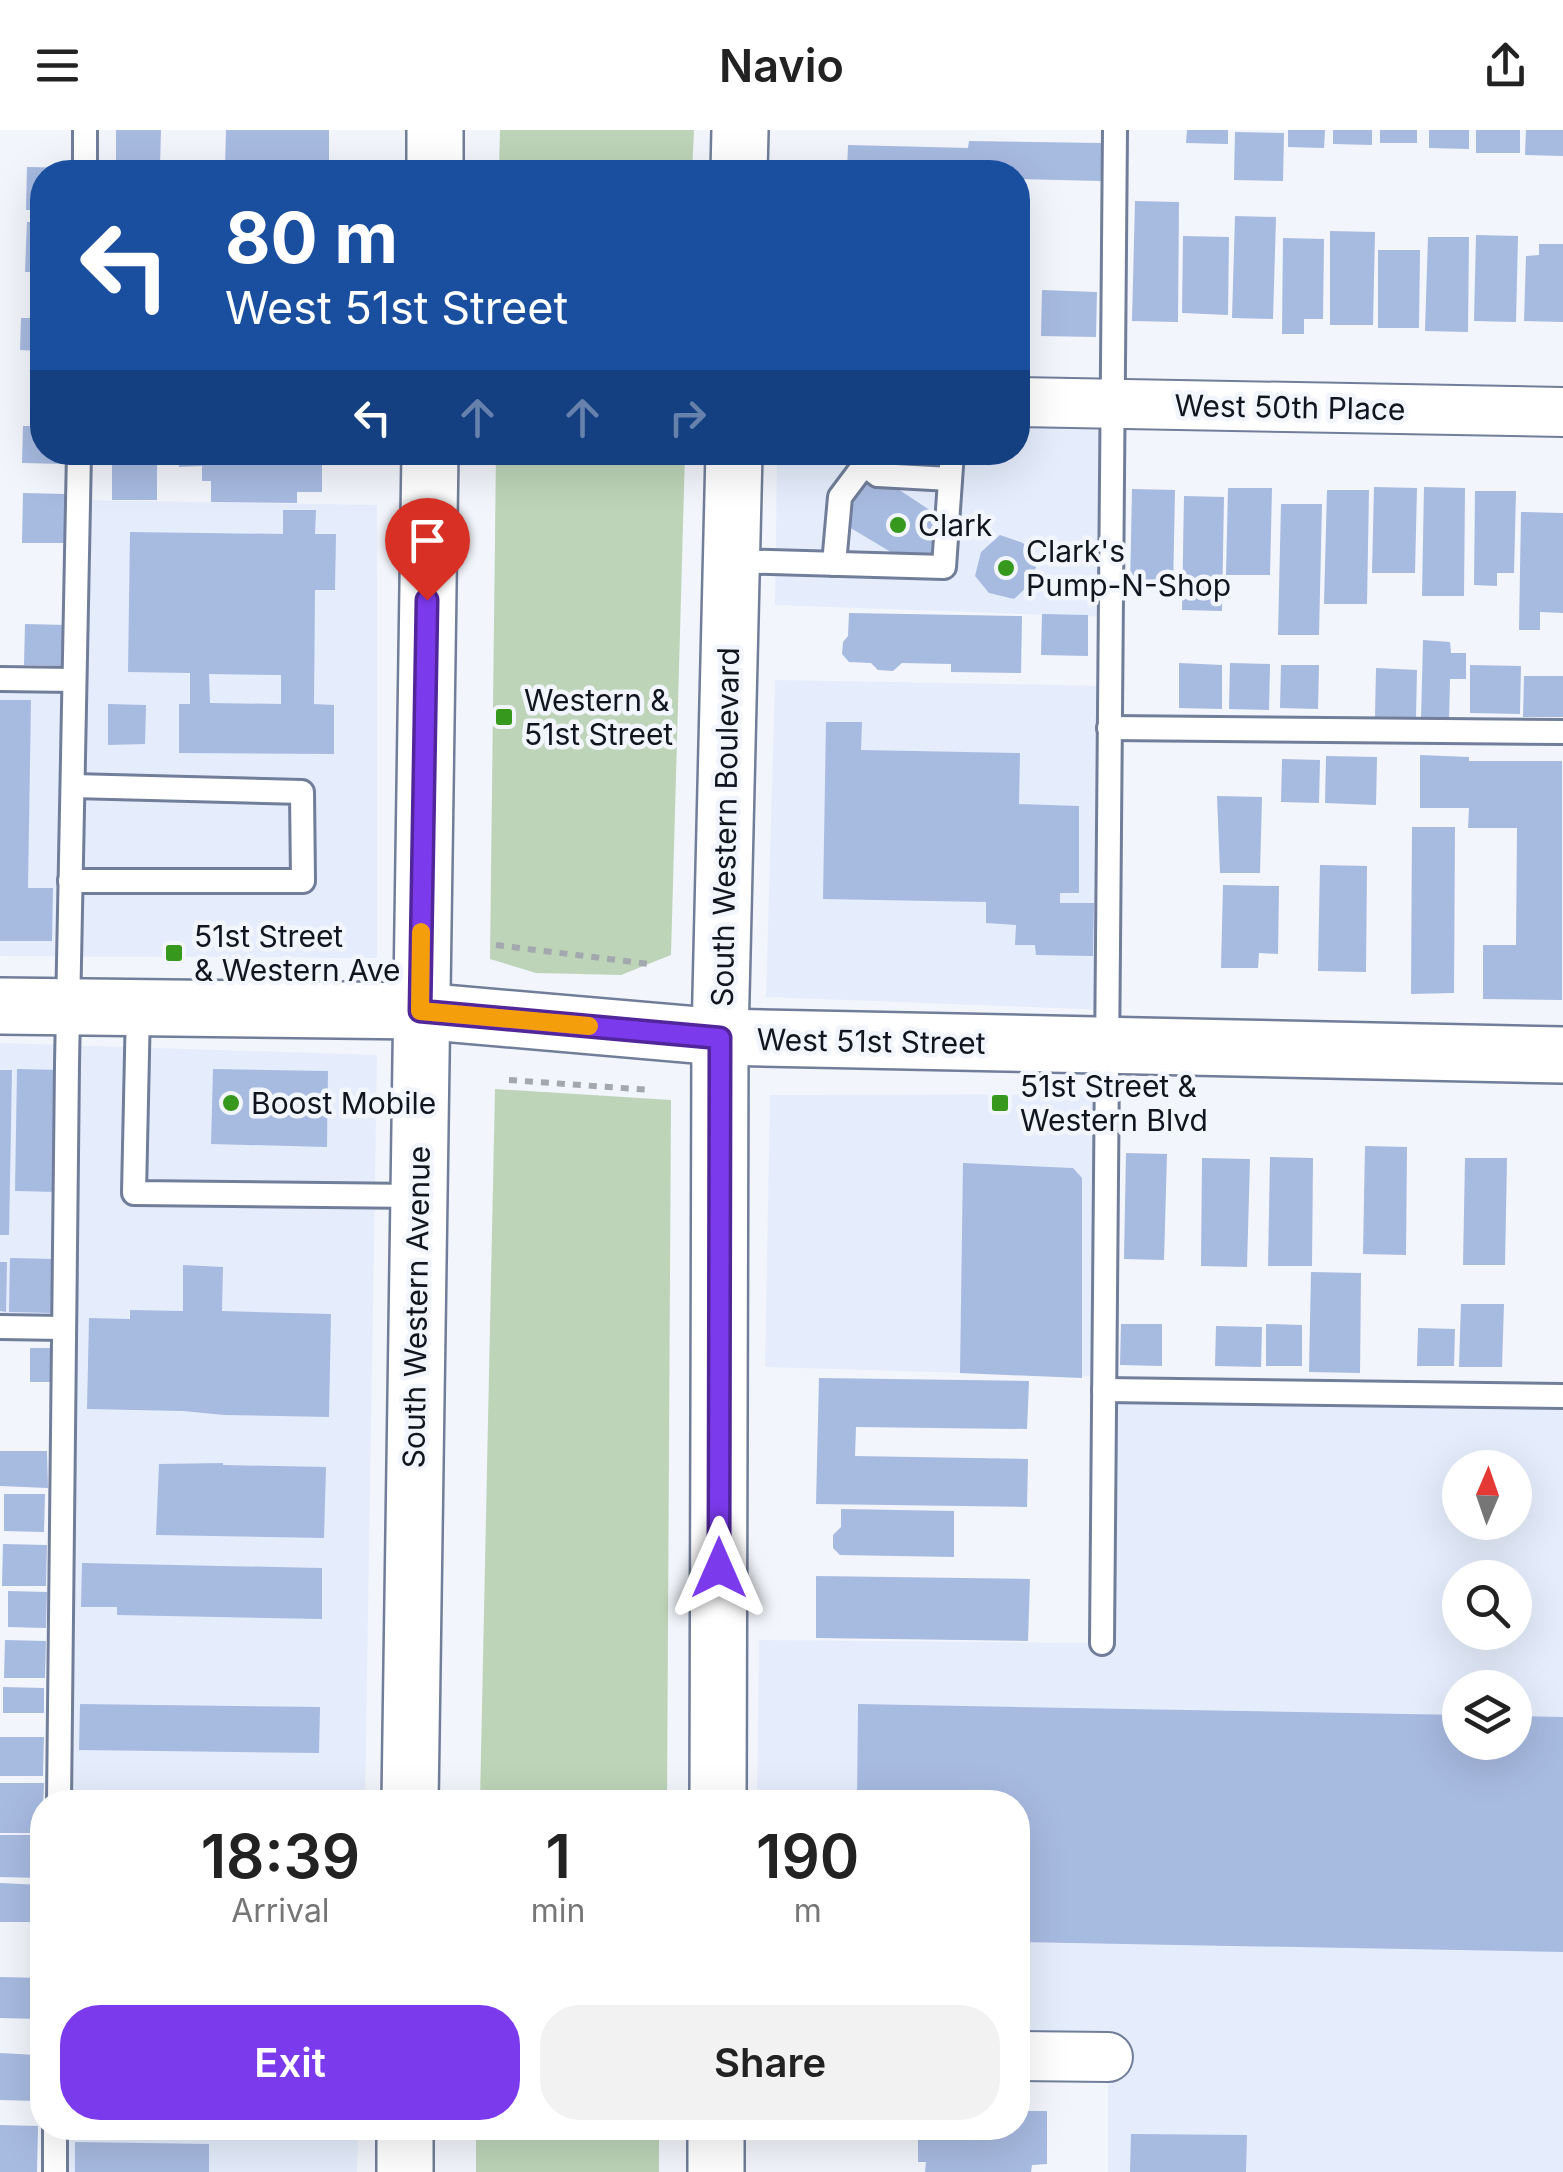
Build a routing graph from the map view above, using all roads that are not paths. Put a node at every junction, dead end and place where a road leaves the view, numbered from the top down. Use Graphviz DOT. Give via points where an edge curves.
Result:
graph roads {
  1 [pos="85,130"];
  2 [pos="436,130"];
  3 [pos="740,130"];
  4 [pos="1114,130"];
  5 [pos="84,160"];
  6 [pos="435,160"];
  7 [pos="740,160"];
  8 [pos="1030,402"];
  9 [pos="1112,404"];
  10 [pos="1563,412"];
  11 [pos="79,465"];
  12 [pos="430,465"];
  13 [pos="734,465"];
  14 [pos="864,465"];
  15 [pos="884,465"];
  16 [pos="951,465"];
  17 [pos="950,478"];
  18 [pos="732,561"];
  19 [pos="834,564"];
  20 [pos="0,678"];
  21 [pos="74,680"];
  22 [pos="1109,728"];
  23 [pos="1563,732"];
  24 [pos="73,786"];
  25 [pos="70,881"];
  26 [pos="0,1006"];
  27 [pos="68,1007"];
  28 [pos="138,1008"];
  29 [pos="420,1011"];
  30 [pos="720,1038"];
  31 [pos="1107,1046"];
  32 [pos="1563,1055"];
  33 [pos="418,1196"];
  34 [pos="0,1327"];
  35 [pos="64,1328"];
  36 [pos="1104,1390"];
  37 [pos="1563,1396"];
  38 [pos="1102,1643"];
  39 [pos="59,1790"];
  40 [pos="410,1790"];
  41 [pos="718,1790"];
  42 [pos="1030,2056"];
  43 [pos="1108,2057"];
  44 [pos="55,2140"];
  45 [pos="406,2140"];
  46 [pos="716,2140"];
  47 [pos="55,2172"];
  48 [pos="405,2172"];
  49 [pos="716,2172"];
  1 -- 5 [label="lane"];
  2 -- 6 [label="street"];
  3 -- 7 [label="street"];
  4 -- 9 [label="lane"];
  8 -- 9 [label="street, West 50th Place"];
  9 -- 10 [label="street, West 50th Place"];
  9 -- 22 [label="lane"];
  11 -- 21 [label="lane"];
  12 -- 29 [label="street, South Western Avenue"];
  13 -- 18 [label="street, South Western Boulevard"];
  14 -- 19 [label="lane" via="840,497"];
  15 -- 17 [label="lane"];
  16 -- 17 [label="lane"];
  17 -- 19 [label="lane" via="944,567"];
  18 -- 19 [label="lane"];
  18 -- 30 [label="street, South Western Boulevard"];
  20 -- 21 [label="lane"];
  21 -- 24 [label="lane"];
  22 -- 23 [label="lane"];
  22 -- 31 [label="lane"];
  24 -- 25 [label="lane"];
  24 -- 25 [label="lane" via="302,792 303,881"];
  25 -- 27 [label="lane"];
  26 -- 27 [label="street, West 51st Street"];
  27 -- 28 [label="street, West 51st Street"];
  27 -- 35 [label="lane"];
  28 -- 29 [label="street, West 51st Street"];
  28 -- 33 [label="lane" via="134,1193"];
  29 -- 30 [label="street, West 51st Street"];
  29 -- 33 [label="street, South Western Avenue"];
  30 -- 31 [label="street, West 51st Street"];
  30 -- 41 [label="street, South Western Boulevard"];
  31 -- 32 [label="street, West 51st Street"];
  31 -- 36 [label="lane"];
  33 -- 40 [label="street, South Western Avenue"];
  34 -- 35 [label="lane"];
  35 -- 39 [label="lane"];
  36 -- 37 [label="lane"];
  36 -- 38 [label="lane"];
  42 -- 43 [label="street"];
  44 -- 47 [label="lane"];
  45 -- 48 [label="street"];
  46 -- 49 [label="street"];
}
